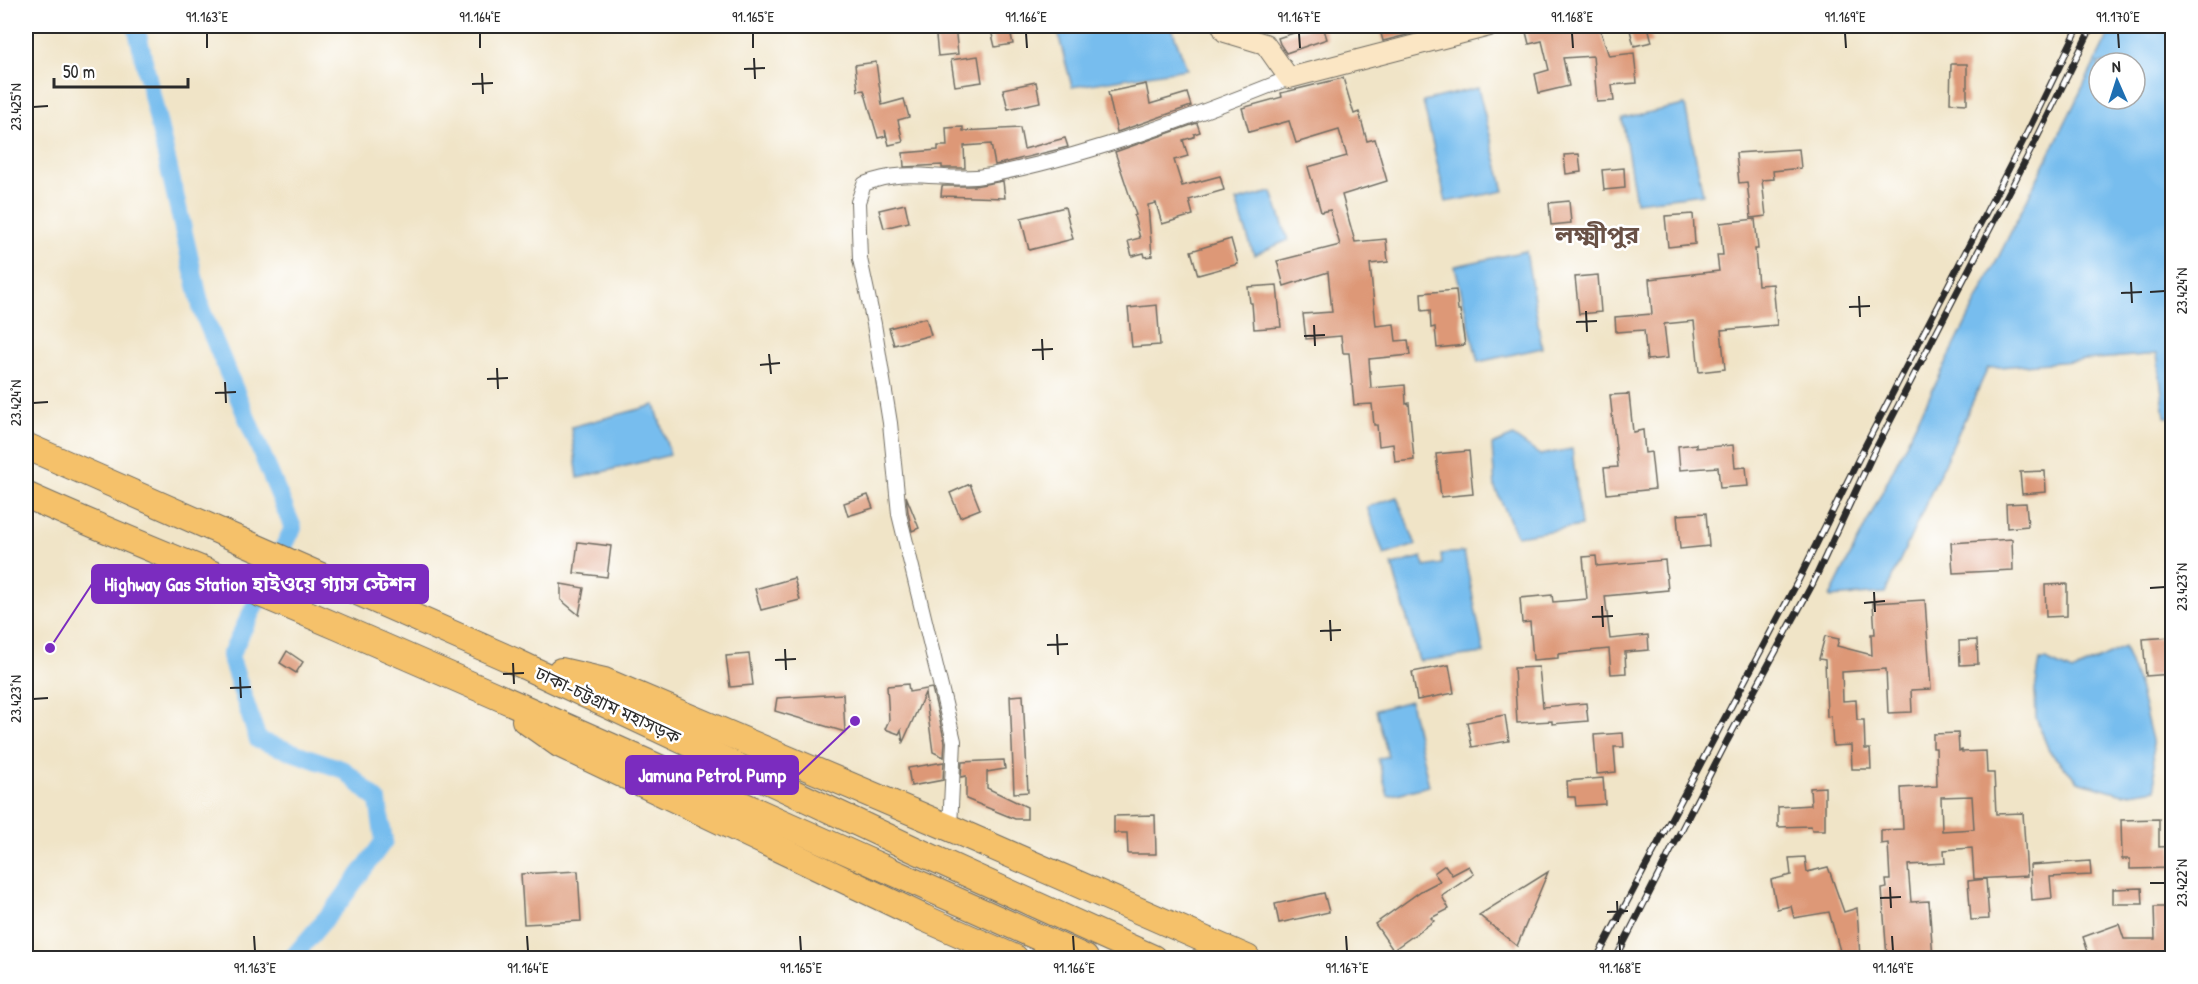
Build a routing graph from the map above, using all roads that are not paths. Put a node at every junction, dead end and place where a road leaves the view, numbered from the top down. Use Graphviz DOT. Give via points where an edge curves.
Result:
graph roads {
  1 [pos="1222,26"];
  2 [pos="1489,26"];
  3 [pos="1289,78"];
  4 [pos="26,446"];
  5 [pos="26,495"];
  6 [pos="514,661"];
  7 [pos="481,689"];
  8 [pos="950,828"];
  9 [pos="1015,958"];
  10 [pos="1085,958"];
  11 [pos="1153,958"];
  12 [pos="1247,958"];
  1 -- 3 [label="main road" via="1225,32 1265,44"];
  2 -- 3 [label="main road"];
  3 -- 8 [label="street" via="1194,116 1040,164 974,178 905,174 864,184 858,202 860,259 890,423 899,514 954,741"];
  4 -- 6 [label="highway, ঢাকা-চট্টগ্রাম মহাসড়ক"];
  5 -- 7 [label="highway, ঢাকা-চট্টগ্রাম মহাসড়ক"];
  6 -- 8 [label="highway" via="604,681"];
  6 -- 11 [label="highway, ঢাকা-চট্টগ্রাম মহাসড়ক"];
  7 -- 9 [label="highway" via="560,744"];
  7 -- 10 [label="highway, ঢাকা-চট্টগ্রাম মহাসড়ক"];
  8 -- 12 [label="highway"];
}
